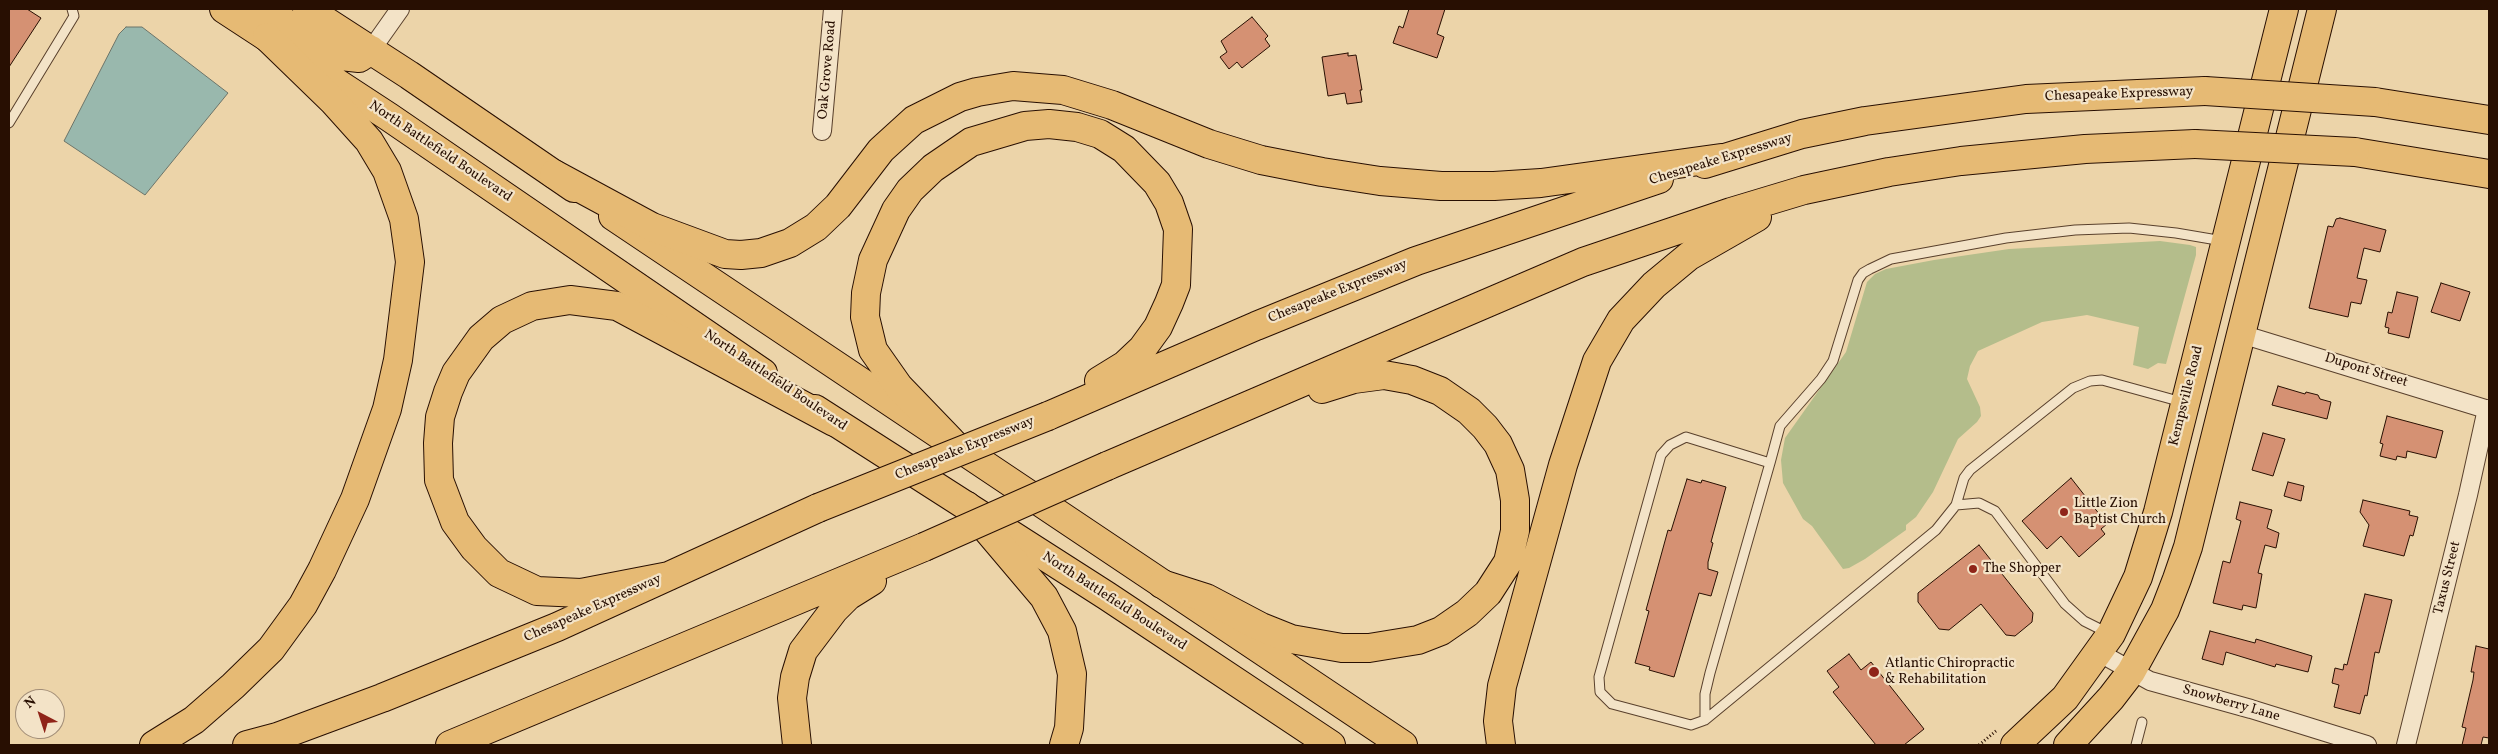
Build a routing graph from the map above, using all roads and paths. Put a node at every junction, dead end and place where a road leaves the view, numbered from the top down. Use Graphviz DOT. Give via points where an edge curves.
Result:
graph roads {
  1 [pos="72,9"];
  2 [pos="224,9"];
  3 [pos="263,9"];
  4 [pos="307,9"];
  5 [pos="400,9"];
  6 [pos="833,9"];
  7 [pos="2284,9"];
  8 [pos="2307,9"];
  9 [pos="2322,9"];
  10 [pos="267,37"];
  11 [pos="2312,47"];
  12 [pos="371,50"];
  13 [pos="2489,120"];
  14 [pos="9,123"];
  15 [pos="822,131"];
  16 [pos="1721,158"];
  17 [pos="554,174"];
  18 [pos="2489,174"];
  19 [pos="1830,184"];
  20 [pos="2226,241"];
  21 [pos="2241,334"];
  22 [pos="2185,403"];
  23 [pos="2488,410"];
  24 [pos="1048,416"];
  25 [pos="834,422"];
  26 [pos="1198,426"];
  27 [pos="951,441"];
  28 [pos="1770,463"];
  29 [pos="1956,505"];
  30 [pos="967,506"];
  31 [pos="921,548"];
  32 [pos="669,576"];
  33 [pos="1162,584"];
  34 [pos="2104,643"];
  35 [pos="2131,672"];
  36 [pos="1704,720"];
  37 [pos="2142,722"];
  38 [pos="2007,736"];
  39 [pos="154,745"];
  40 [pos="247,745"];
  41 [pos="450,745"];
  42 [pos="797,745"];
  43 [pos="1064,745"];
  44 [pos="1331,745"];
  45 [pos="1404,745"];
  46 [pos="1502,745"];
  47 [pos="1980,745"];
  48 [pos="2068,745"];
  49 [pos="2136,745"];
  50 [pos="2367,745"];
  51 [pos="2406,745"];
  1 -- 14 [label="lane" via="74,16"];
  2 -- 10 [label="main road, North Battlefield Boulevard"];
  3 -- 12 [label="main road" via="341,56 359,58"];
  4 -- 12 [label="main road"];
  5 -- 12 [label="street"];
  6 -- 15 [label="street, Oak Grove Road"];
  7 -- 20 [label="main road, Kempsville Road"];
  8 -- 11 [label="main road" via="2306,35"];
  9 -- 11 [label="main road"];
  10 -- 25 [label="main road, North Battlefield Boulevard"];
  10 -- 39 [label="main road" via="369,141 387,171 404,219 410,262 398,360 387,408 355,499 303,605 272,649 233,686 194,720"];
  11 -- 21 [label="main road"];
  12 -- 17 [label="main road"];
  13 -- 16 [label="main road, Chesapeake Expressway, bridge" via="2374,102 2205,91 2026,99 1874,120 1802,134"];
  16 -- 17 [label="main road" via="1541,183 1441,186 1380,181 1261,160 1064,90 1013,86 960,97 914,120 881,150 838,206 816,227 790,243 761,253 742,255 724,254 652,227"];
  16 -- 24 [label="main road, Chesapeake Expressway" via="1416,261"];
  17 -- 27 [label="main road" via="643,238"];
  18 -- 19 [label="main road, bridge" via="2356,152 2195,144 2085,149 1961,161"];
  19 -- 26 [label="main road" via="1731,212 1583,262"];
  19 -- 46 [label="main road" via="1741,224 1689,256 1654,285 1611,334 1596,361 1581,403 1502,686 1498,721"];
  20 -- 22 [label="main road, Kempsville Road"];
  20 -- 28 [label="lane" via="2129,228 2075,230 2006,238 1890,259 1863,273 1858,280 1833,361 1780,426"];
  21 -- 23 [label="street, Dupont Street"];
  21 -- 35 [label="main road" via="2188,546 2157,625"];
  22 -- 29 [label="lane" via="2102,380 2073,388 1970,470 1964,478"];
  22 -- 34 [label="main road, Kempsville Road" via="2150,544 2126,606"];
  23 -- 51 [label="street, Taxus Street"];
  24 -- 27 [label="main road" via="1125,365 1142,348 1158,327 1176,284 1178,246 1178,229 1169,203 1157,183 1124,149 1100,134 1049,124 1025,126 971,142 933,168 910,190 896,210 873,260 866,293 866,317 873,350 898,387"];
  24 -- 32 [label="main road, Chesapeake Expressway, bridge" via="818,508"];
  25 -- 30 [label="main road, North Battlefield Boulevard"];
  25 -- 32 [label="main road" via="617,306 570,300 532,306 502,320 481,338 456,373 448,392 440,417 438,443 439,480 455,522 474,548 499,572 537,591 581,593"];
  26 -- 31 [label="main road, bridge"];
  26 -- 33 [label="main road" via="1354,380 1384,375 1412,380 1440,391 1469,411 1498,444 1510,470 1515,500 1515,532 1508,562 1488,593 1468,613 1441,631 1418,640 1369,648 1311,644 1291,639 1206,598"];
  27 -- 33 [label="main road"];
  28 -- 36 [label="lane" via="1710,673"];
  28 -- 36 [label="lane" via="1686,438 1670,445 1661,455 1599,677 1600,692 1612,704 1691,725"];
  29 -- 34 [label="lane" via="1980,503 1995,511 2065,604"];
  29 -- 36 [label="lane" via="1936,530"];
  30 -- 43 [label="main road" via="1044,597 1062,631 1072,674 1069,728"];
  30 -- 44 [label="main road, North Battlefield Boulevard"];
  31 -- 41 [label="main road"];
  31 -- 42 [label="main road" via="904,565 848,596 803,651 792,698"];
  32 -- 40 [label="main road, Chesapeake Expressway" via="557,627 382,698"];
  33 -- 45 [label="main road"];
  34 -- 35 [label="street, Snowberry Lane"];
  34 -- 38 [label="main road, Kempsville Road" via="2065,698"];
  35 -- 48 [label="main road"];
  35 -- 50 [label="street, Snowberry Lane" via="2150,681"];
  37 -- 49 [label="lane"];
  38 -- 47 [label="path"];
}
